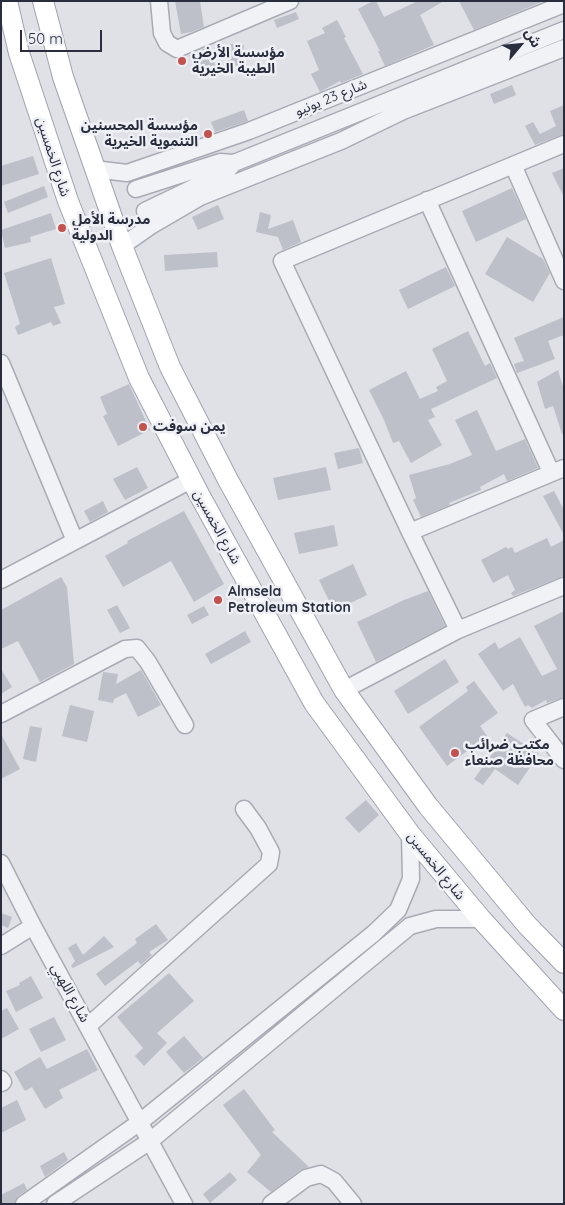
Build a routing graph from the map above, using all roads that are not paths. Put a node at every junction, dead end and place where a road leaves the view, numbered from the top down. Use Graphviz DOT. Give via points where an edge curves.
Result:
graph roads {
  1 [pos="7,1"];
  2 [pos="43,1"];
  3 [pos="159,1"];
  4 [pos="290,1"];
  5 [pos="564,4"];
  6 [pos="564,30"];
  7 [pos="562,52"];
  8 [pos="564,144"];
  9 [pos="234,163"];
  10 [pos="513,165"];
  11 [pos="94,169"];
  12 [pos="127,173"];
  13 [pos="136,190"];
  14 [pos="428,200"];
  15 [pos="148,218"];
  16 [pos="122,246"];
  17 [pos="564,281"];
  18 [pos="1,363"];
  19 [pos="557,470"];
  20 [pos="228,480"];
  21 [pos="195,488"];
  22 [pos="410,532"];
  23 [pos="262,540"];
  24 [pos="75,541"];
  25 [pos="233,556"];
  26 [pos="1,580"];
  27 [pos="564,586"];
  28 [pos="458,630"];
  29 [pos="344,690"];
  30 [pos="564,708"];
  31 [pos="1,714"];
  32 [pos="185,725"];
  33 [pos="564,760"];
  34 [pos="244,809"];
  35 [pos="410,834"];
  36 [pos="1,863"];
  37 [pos="398,910"];
  38 [pos="481,920"];
  39 [pos="33,926"];
  40 [pos="410,926"];
  41 [pos="1,946"];
  42 [pos="564,963"];
  43 [pos="564,1010"];
  44 [pos="88,1026"];
  45 [pos="1,1079"];
  46 [pos="1,1083"];
  47 [pos="140,1122"];
  48 [pos="150,1141"];
  49 [pos="24,1204"];
  50 [pos="55,1204"];
  51 [pos="184,1204"];
  52 [pos="271,1204"];
  53 [pos="353,1204"];
  1 -- 21 [label="main road, شارع الخمسين" via="19,53 68,201 139,378"];
  2 -- 11 [label="main road" via="63,77"];
  3 -- 4 [label="street" via="162,33 167,43 177,49"];
  5 -- 12 [label="street, شارع 23 يونيو" via="249,131"];
  6 -- 9 [label="street"];
  7 -- 15 [label="street" via="403,111 341,141"];
  8 -- 10 [label="street"];
  9 -- 13 [label="street" via="220,162"];
  9 -- 15 [label="street" via="226,172"];
  10 -- 14 [label="street"];
  10 -- 17 [label="street"];
  11 -- 12 [label="street, شارع 23 يونيو"];
  11 -- 16 [label="main road"];
  12 -- 13 [label="street"];
  13 -- 15 [label="street"];
  14 -- 19 [label="street"];
  14 -- 22 [label="street" via="282,261"];
  15 -- 16 [label="street"];
  16 -- 20 [label="main road" via="170,367"];
  18 -- 24 [label="street"];
  19 -- 22 [label="street"];
  20 -- 21 [label="main road"];
  20 -- 23 [label="main road"];
  21 -- 24 [label="street"];
  21 -- 25 [label="main road, شارع الخمسين"];
  22 -- 28 [label="street"];
  23 -- 25 [label="main road"];
  23 -- 29 [label="main road"];
  24 -- 26 [label="street"];
  25 -- 35 [label="main road, شارع الخمسين" via="314,703"];
  27 -- 28 [label="street"];
  28 -- 29 [label="street"];
  29 -- 42 [label="main road" via="428,806 527,925"];
  30 -- 33 [label="street" via="534,720"];
  31 -- 32 [label="street" via="125,649 137,648"];
  34 -- 44 [label="street" via="271,852 270,864"];
  35 -- 37 [label="street" via="411,879"];
  35 -- 38 [label="main road, شارع الخمسين"];
  36 -- 39 [label="street, شارع اللهبي"];
  37 -- 40 [label="street" via="410,913"];
  37 -- 47 [label="street"];
  38 -- 40 [label="street" via="436,920"];
  38 -- 43 [label="main road, شارع الخمسين"];
  39 -- 41 [label="street"];
  39 -- 44 [label="street, شارع اللهبي"];
  40 -- 48 [label="street"];
  44 -- 47 [label="street, شارع اللهبي"];
  45 -- 46 [label="street"];
  47 -- 48 [label="street, شارع اللهبي"];
  47 -- 49 [label="street"];
  48 -- 50 [label="street"];
  48 -- 51 [label="street, شارع اللهبي"];
  52 -- 53 [label="street" via="306,1178 321,1174 334,1180"];
}
